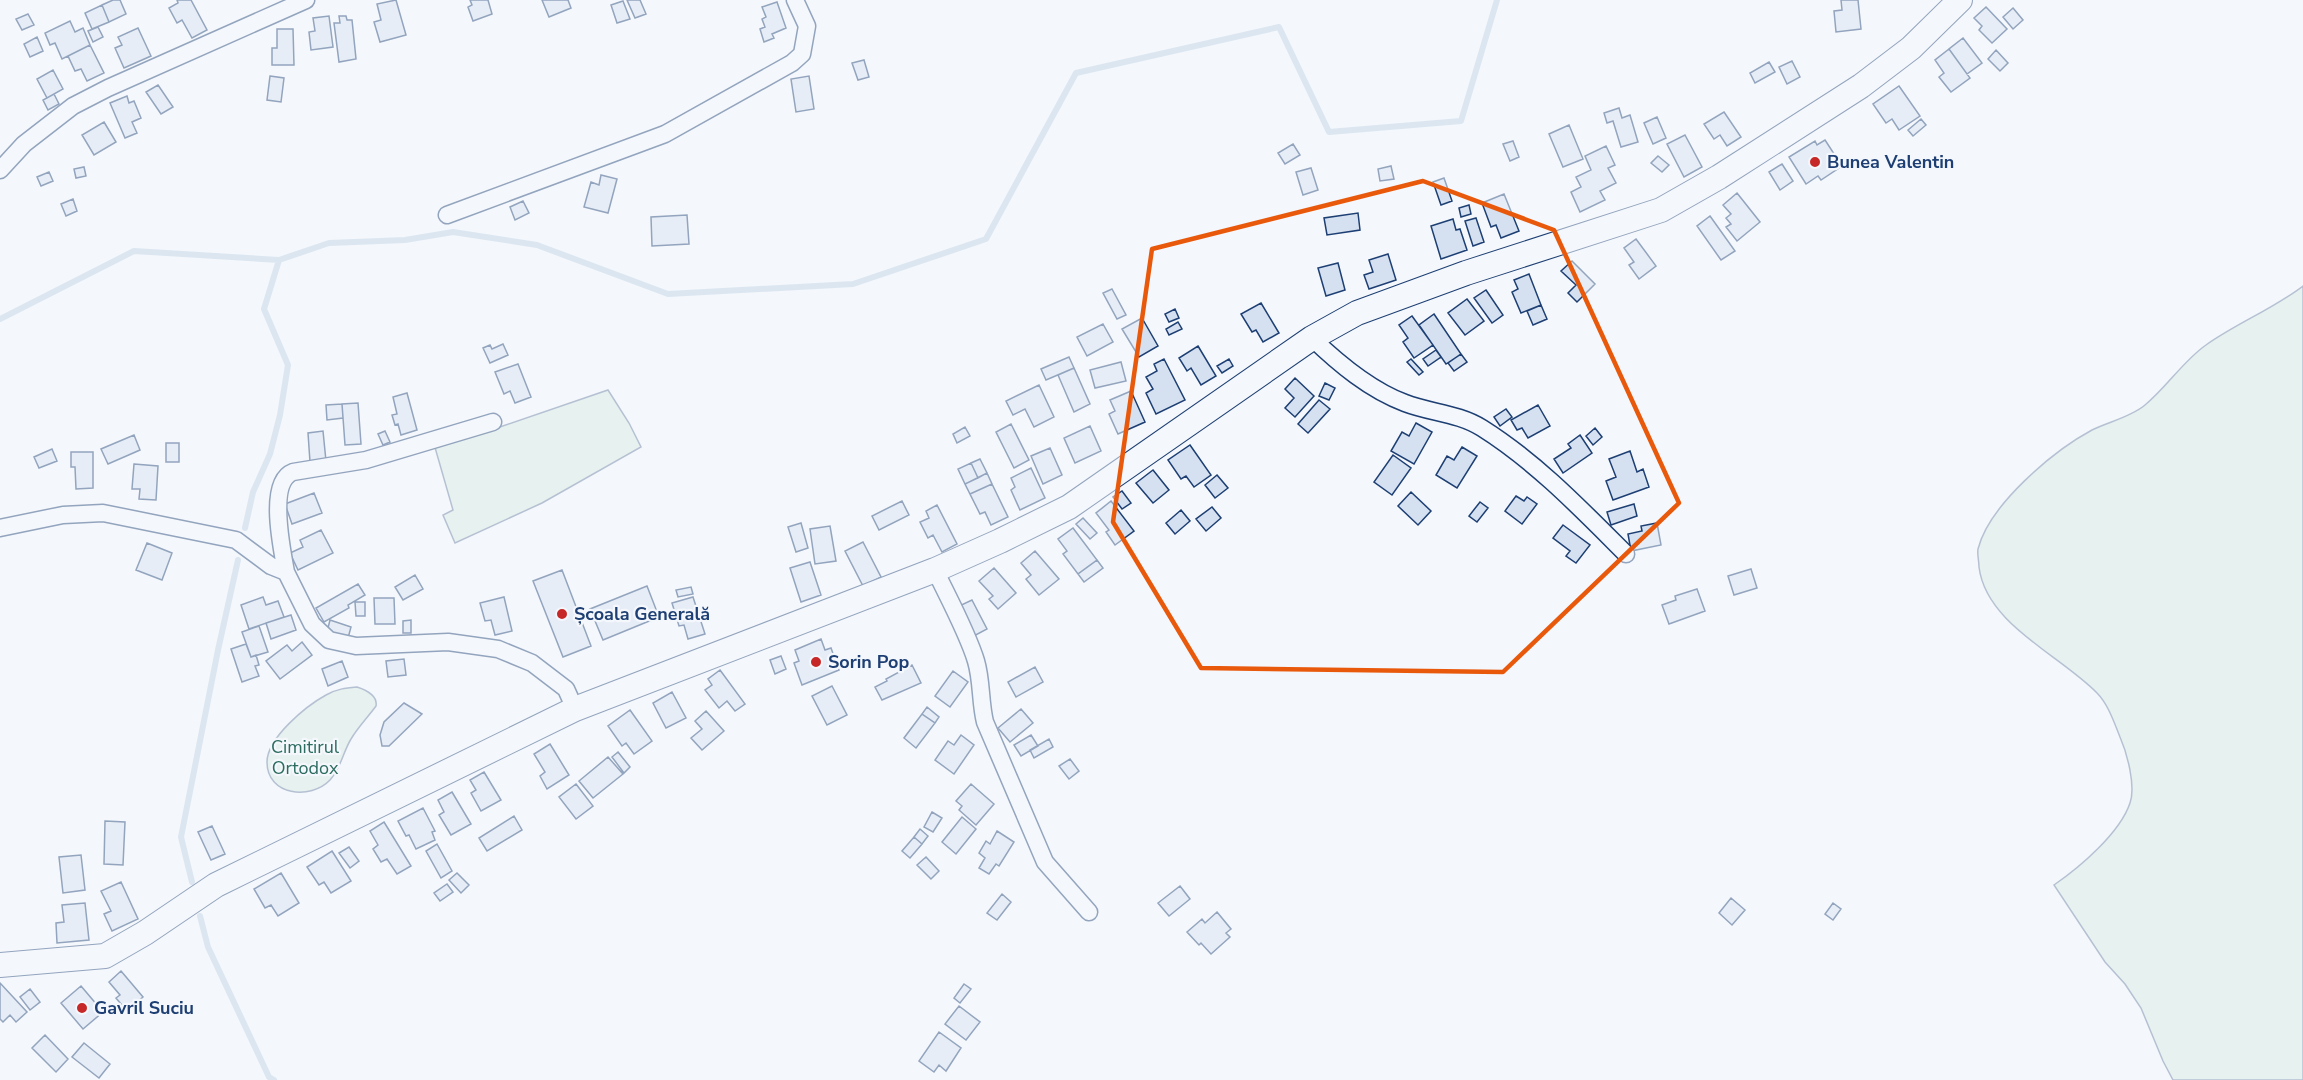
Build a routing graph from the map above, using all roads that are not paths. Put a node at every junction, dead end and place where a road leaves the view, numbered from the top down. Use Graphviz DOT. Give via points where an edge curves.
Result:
graph roads {
  1 [pos="306,0"];
  2 [pos="795,0"];
  3 [pos="1960,0"];
  4 [pos="0,170"];
  5 [pos="447,215"];
  6 [pos="1312,338"];
  7 [pos="493,422"];
  8 [pos="0,528"];
  9 [pos="1626,554"];
  10 [pos="935,570"];
  11 [pos="286,572"];
  12 [pos="575,709"];
  13 [pos="1089,912"];
  14 [pos="0,965"];
  1 -- 4 [label="street" via="73,106 24,144"];
  2 -- 5 [label="street" via="807,26 802,54 792,63 665,134"];
  3 -- 6 [label="main road" via="1911,48 1861,86 1661,210 1466,273 1357,314"];
  6 -- 9 [label="street" via="1333,358 1405,404 1462,417 1483,428 1550,479"];
  6 -- 10 [label="main road" via="1069,507"];
  7 -- 11 [label="street" via="366,460 286,475 279,496"];
  8 -- 11 [label="street" via="63,515 103,513 236,540 271,566"];
  10 -- 12 [label="main road"];
  10 -- 13 [label="street" via="975,658 985,722 1045,862"];
  11 -- 12 [label="street" via="312,624 329,640 356,646 448,642 498,649 532,663 566,689"];
  12 -- 14 [label="main road" via="216,885 105,956"];
}
